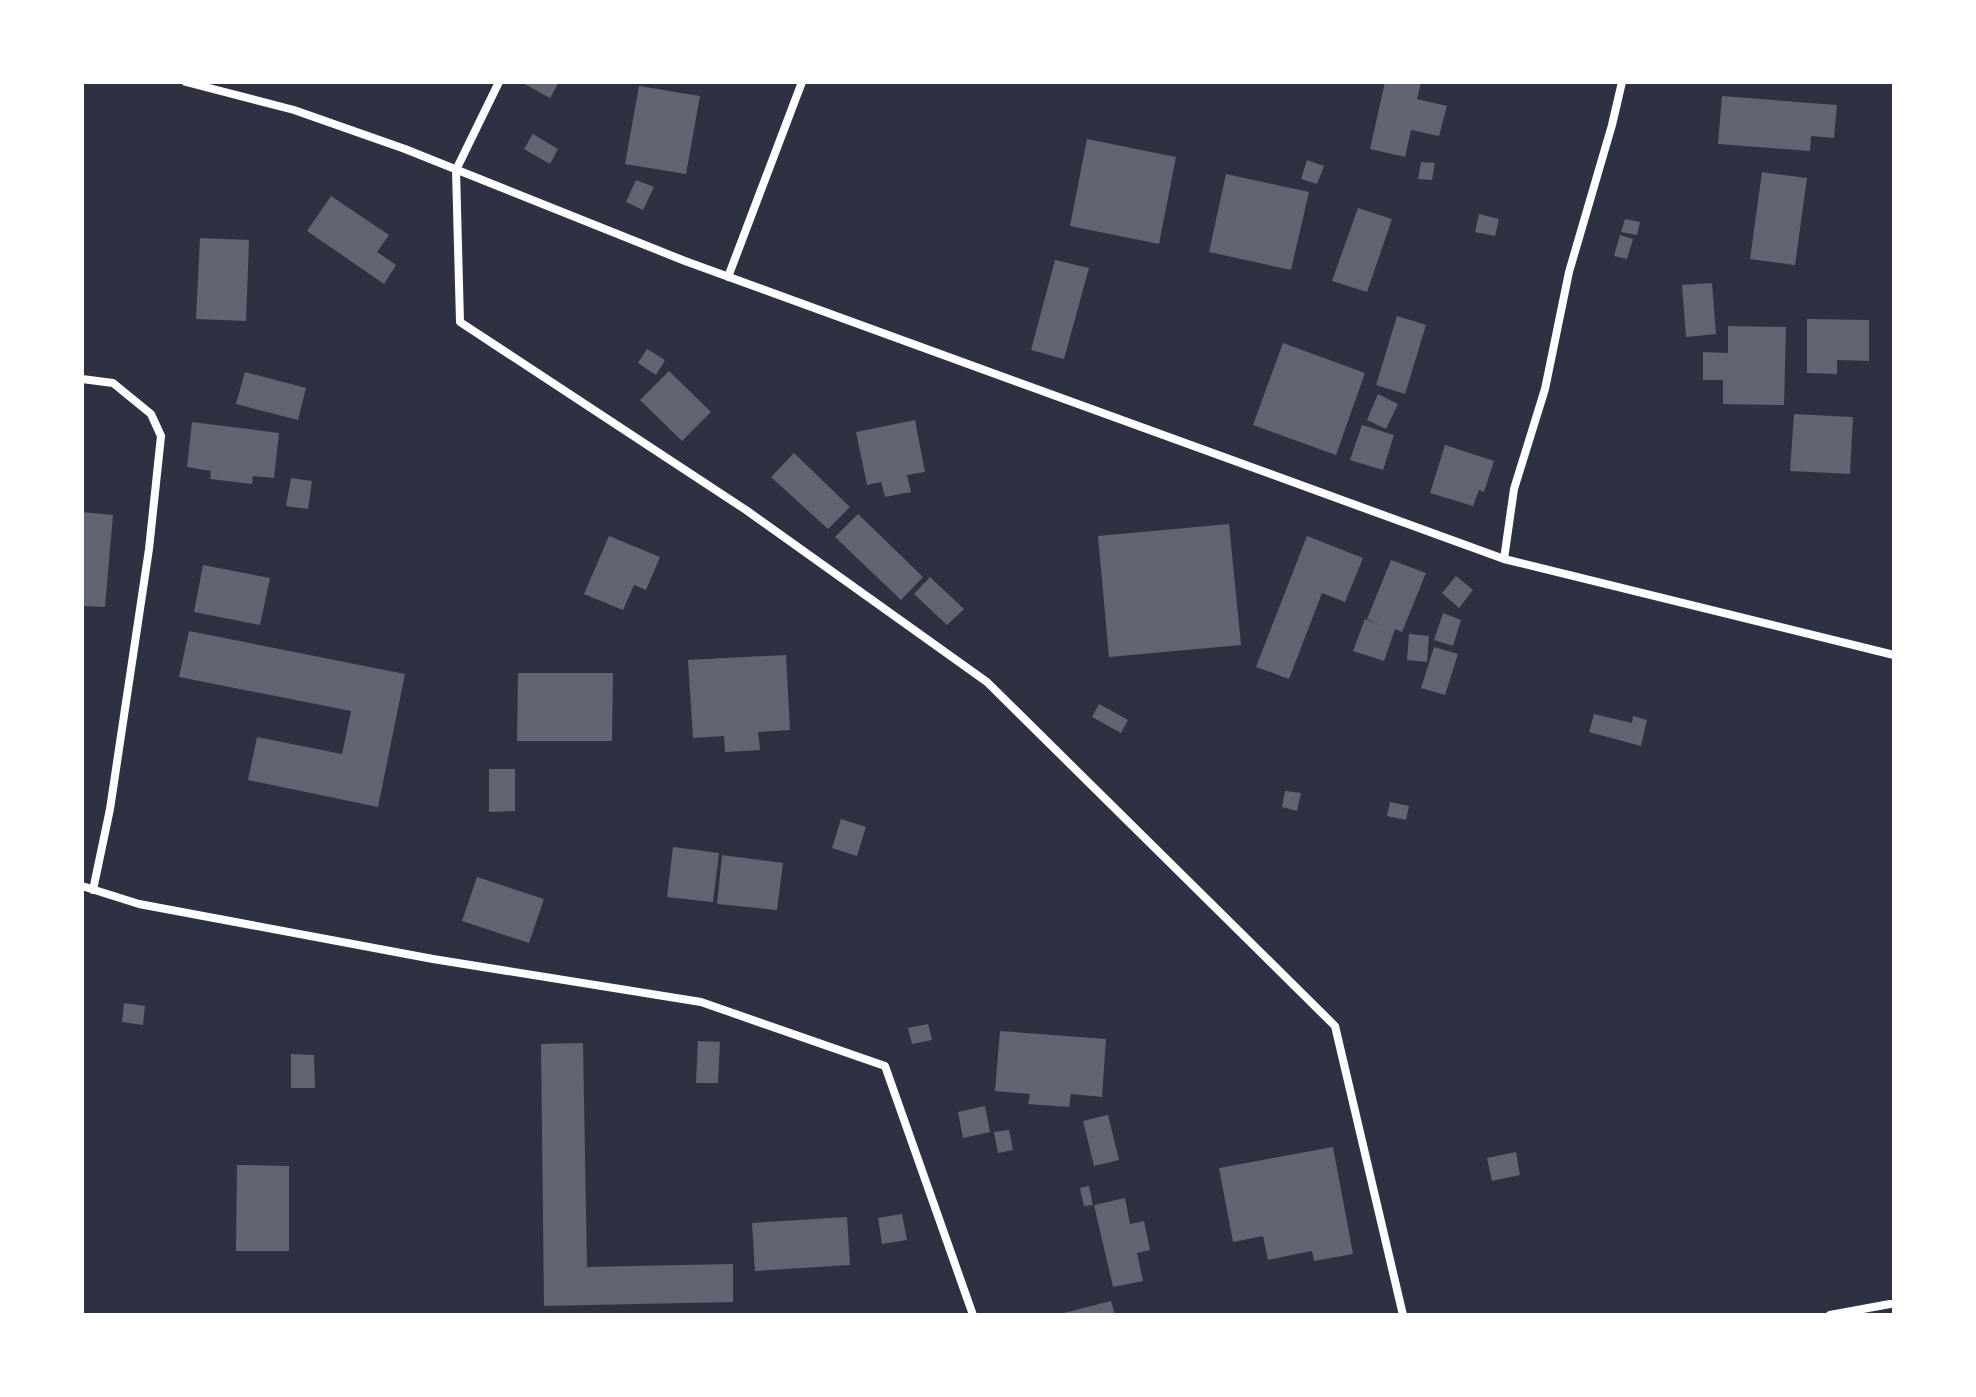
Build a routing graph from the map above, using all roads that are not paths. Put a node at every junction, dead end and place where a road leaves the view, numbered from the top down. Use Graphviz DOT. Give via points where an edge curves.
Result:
graph roads {
  1 [pos="186,82"];
  2 [pos="499,82"];
  3 [pos="802,82"];
  4 [pos="1622,82"];
  5 [pos="456,170"];
  6 [pos="728,277"];
  7 [pos="82,379"];
  8 [pos="1504,559"];
  9 [pos="1894,655"];
  10 [pos="82,886"];
  11 [pos="93,890"];
  12 [pos="1890,1304"];
  13 [pos="973,1315"];
  14 [pos="1403,1315"];
  15 [pos="1830,1315"];
  1 -- 5 [label="street" via="294,110"];
  2 -- 5 [label="street"];
  3 -- 6 [label="street"];
  4 -- 8 [label="street" via="1569,272 1545,389 1514,489"];
  5 -- 6 [label="street"];
  5 -- 14 [label="street" via="460,322 746,510 987,682 1335,1026"];
  6 -- 8 [label="street"];
  7 -- 11 [label="street" via="113,383 151,414 161,436 149,549"];
  8 -- 9 [label="street"];
  10 -- 11 [label="street"];
  11 -- 13 [label="street" via="139,904 418,956 701,1002 885,1066"];
  12 -- 15 [label="street"];
}
